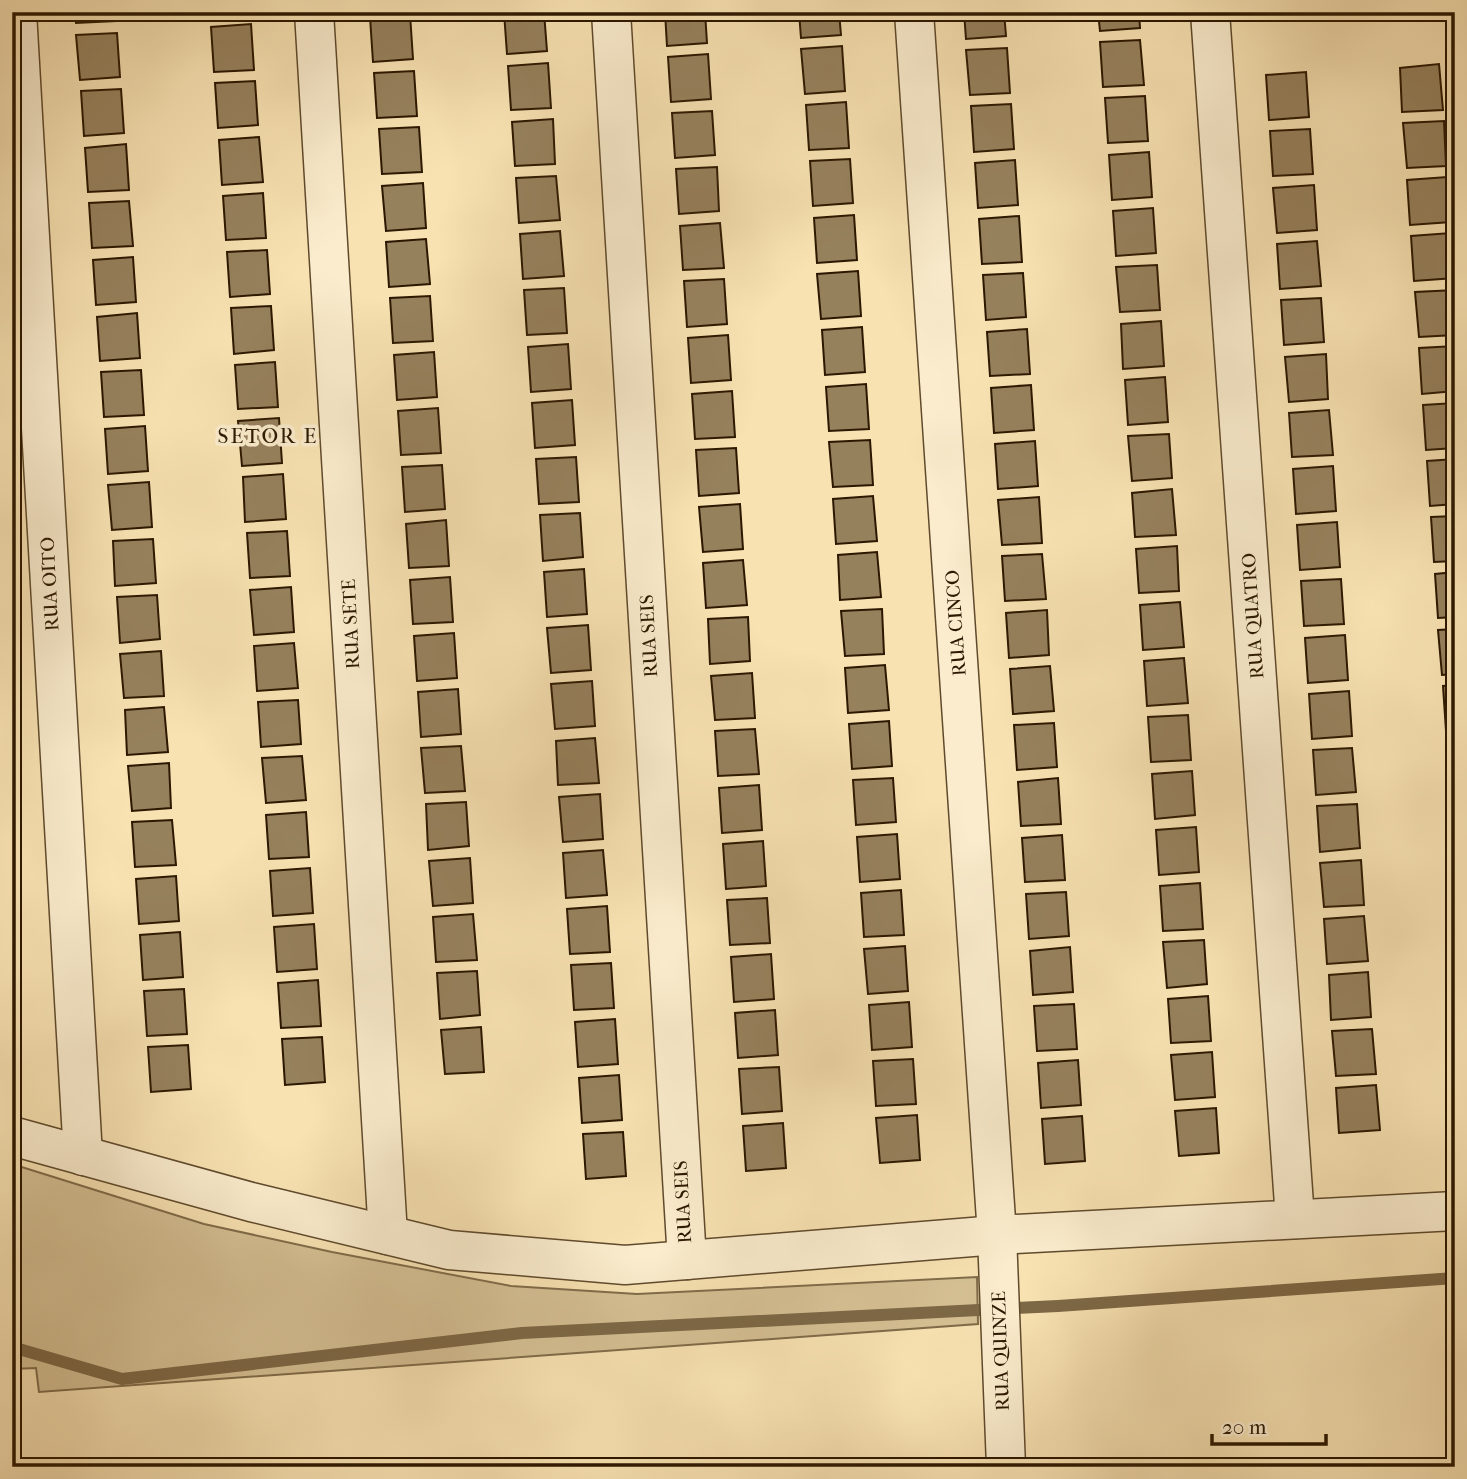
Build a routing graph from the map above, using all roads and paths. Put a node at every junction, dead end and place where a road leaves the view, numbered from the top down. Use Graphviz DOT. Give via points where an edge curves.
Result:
graph roads {
  1 [pos="17,12"];
  2 [pos="314,12"];
  3 [pos="611,12"];
  4 [pos="914,12"];
  5 [pos="1210,12"];
  6 [pos="12,1136"];
  7 [pos="83,1156"];
  8 [pos="1455,1211"];
  9 [pos="1295,1219"];
  10 [pos="388,1235"];
  11 [pos="997,1235"];
  12 [pos="687,1260"];
  13 [pos="1006,1467"];
  1 -- 7 [label="street, RUA OITO"];
  2 -- 10 [label="street, RUA SETE"];
  3 -- 12 [label="street, RUA SEIS"];
  4 -- 11 [label="street, RUA CINCO"];
  5 -- 9 [label="street, RUA QUATRO"];
  6 -- 7 [label="street"];
  7 -- 10 [label="street"];
  8 -- 9 [label="street"];
  9 -- 11 [label="street"];
  10 -- 12 [label="street" via="449,1250 611,1264"];
  11 -- 12 [label="street"];
  11 -- 13 [label="street, RUA QUINZE"];
}
